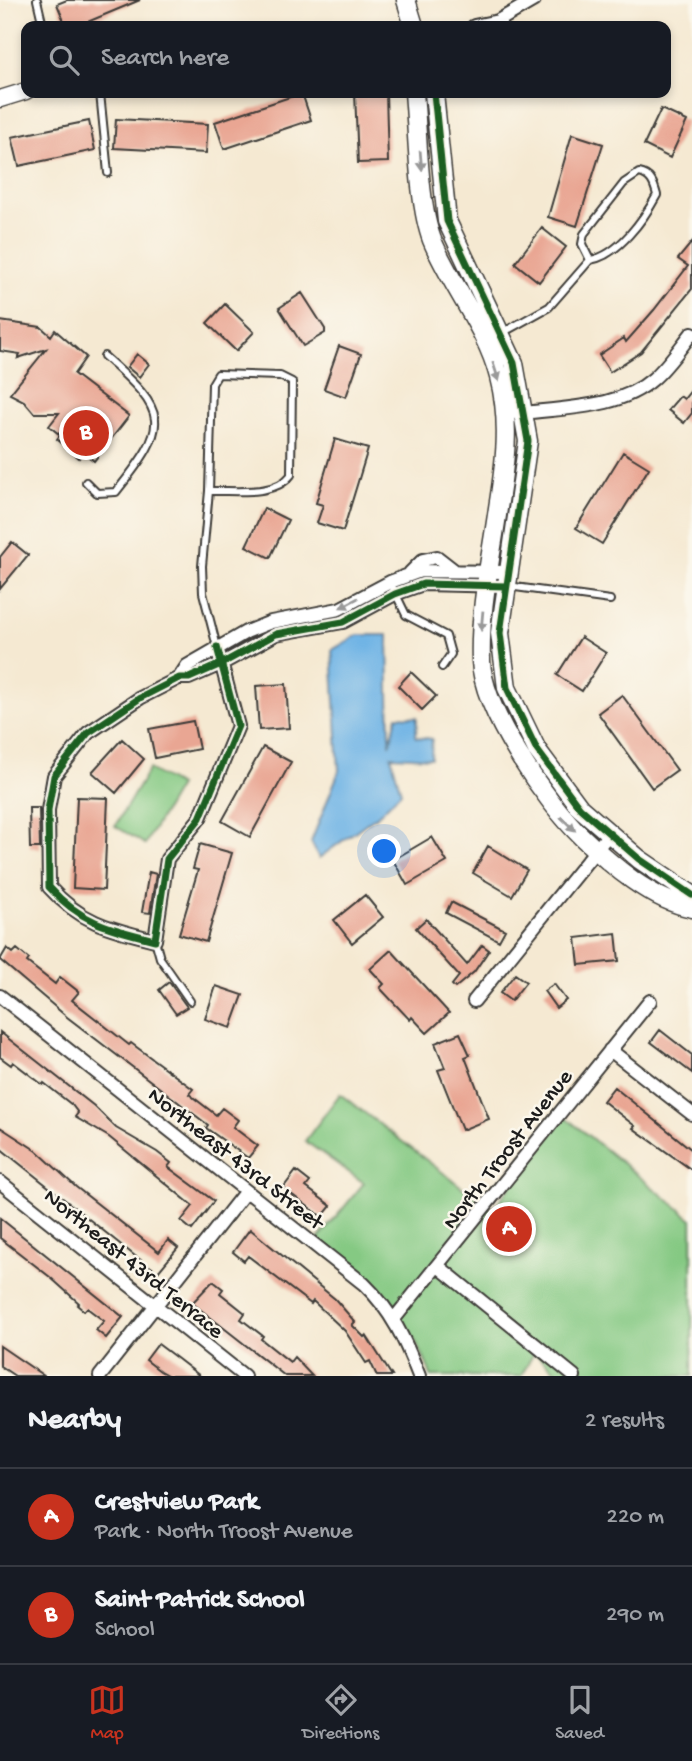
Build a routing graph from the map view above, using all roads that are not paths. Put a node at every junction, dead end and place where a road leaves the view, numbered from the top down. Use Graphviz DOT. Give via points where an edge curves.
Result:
graph roads {
  1 [pos="37,0"];
  2 [pos="406,0"];
  3 [pos="534,0"];
  4 [pos="42,21"];
  5 [pos="412,21"];
  6 [pos="498,21"];
  7 [pos="21,93"];
  8 [pos="100,98"];
  9 [pos="415,98"];
  10 [pos="435,98"];
  11 [pos="0,99"];
  12 [pos="108,173"];
  13 [pos="590,260"];
  14 [pos="502,333"];
  15 [pos="692,333"];
  16 [pos="485,341"];
  17 [pos="104,356"];
  18 [pos="524,413"];
  19 [pos="505,416"];
  20 [pos="86,482"];
  21 [pos="209,491"];
  22 [pos="450,575"];
  23 [pos="488,577"];
  24 [pos="507,579"];
  25 [pos="390,582"];
  26 [pos="395,594"];
  27 [pos="610,600"];
  28 [pos="217,647"];
  29 [pos="221,664"];
  30 [pos="442,667"];
  31 [pos="179,678"];
  32 [pos="609,834"];
  33 [pos="596,850"];
  34 [pos="692,895"];
  35 [pos="692,908"];
  36 [pos="155,940"];
  37 [pos="0,996"];
  38 [pos="190,1001"];
  39 [pos="474,1001"];
  40 [pos="650,1001"];
  41 [pos="610,1050"];
  42 [pos="692,1114"];
  43 [pos="0,1182"];
  44 [pos="246,1191"];
  45 [pos="438,1266"];
  46 [pos="155,1304"];
  47 [pos="394,1319"];
  48 [pos="100,1376"];
  49 [pos="244,1376"];
  50 [pos="419,1376"];
  51 [pos="574,1376"];
  1 -- 4 [label="lane"];
  2 -- 5 [label="main road"];
  3 -- 6 [label="street"];
  7 -- 11 [label="street"];
  8 -- 12 [label="lane"];
  9 -- 16 [label="main road, one-way" via="431,237"];
  10 -- 14 [label="main road" via="447,221"];
  13 -- 13 [label="lane" via="615,249 652,204 657,195 645,174 624,183 583,234 582,244"];
  13 -- 14 [label="lane" via="549,307"];
  14 -- 16 [label="main road"];
  14 -- 18 [label="main road" via="514,363"];
  15 -- 18 [label="street" via="653,380 626,396"];
  16 -- 19 [label="main road, one-way" via="499,377"];
  17 -- 20 [label="lane" via="143,390 153,406 153,440 116,492 97,493"];
  18 -- 19 [label="street"];
  18 -- 24 [label="main road" via="528,441"];
  19 -- 23 [label="main road" via="508,446"];
  21 -- 21 [label="lane" via="212,384 218,374 280,376 292,382 291,475 283,485 266,489"];
  21 -- 28 [label="lane" via="202,580"];
  22 -- 23 [label="street"];
  22 -- 25 [label="street" via="437,557 423,560 407,575"];
  22 -- 26 [label="street"];
  23 -- 24 [label="street"];
  23 -- 33 [label="main road, one-way" via="481,620 481,664 499,721 556,813"];
  24 -- 27 [label="lane"];
  24 -- 32 [label="main road" via="500,633 507,688 558,782"];
  25 -- 26 [label="lane"];
  25 -- 28 [label="street, one-way" via="339,609 271,622"];
  26 -- 29 [label="street" via="343,622 276,634"];
  26 -- 30 [label="lane" via="406,615 446,636 451,654"];
  28 -- 29 [label="street"];
  28 -- 31 [label="street" via="187,666"];
  29 -- 31 [label="street"];
  29 -- 36 [label="street" via="238,726 200,818 167,859"];
  31 -- 36 [label="street" via="88,733 54,776 48,810 49,887 88,921"];
  32 -- 33 [label="street"];
  32 -- 34 [label="main road"];
  33 -- 35 [label="main road" via="623,873"];
  33 -- 39 [label="street"];
  36 -- 38 [label="lane" via="160,958"];
  37 -- 44 [label="street, Northeast 43rd Street"];
  40 -- 41 [label="street, North Troost Avenue"];
  41 -- 42 [label="street"];
  41 -- 45 [label="street, North Troost Avenue"];
  43 -- 46 [label="street, Northeast 43rd Terrace"];
  44 -- 46 [label="street"];
  44 -- 47 [label="street, Northeast 43rd Street" via="364,1284"];
  45 -- 47 [label="street, North Troost Avenue"];
  45 -- 51 [label="street"];
  46 -- 48 [label="street"];
  46 -- 49 [label="street, Northeast 43rd Terrace"];
  47 -- 50 [label="street, Northeast 43rd Street"];
}
